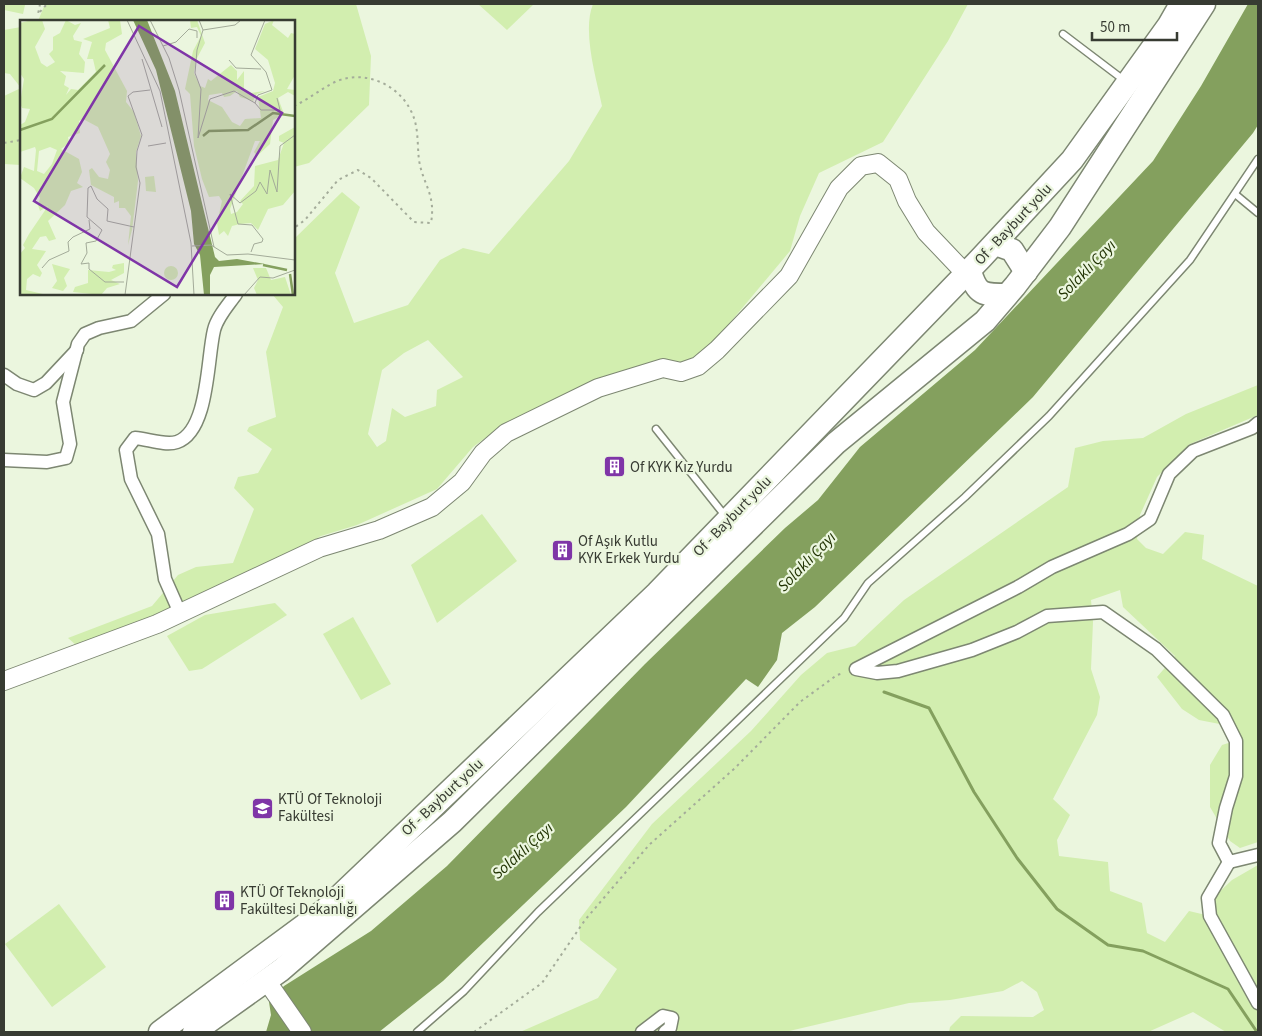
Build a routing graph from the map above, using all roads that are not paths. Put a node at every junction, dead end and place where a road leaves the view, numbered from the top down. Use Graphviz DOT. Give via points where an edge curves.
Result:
graph roads {
  1 [pos="1181,4"];
  2 [pos="1204,4"];
  3 [pos="1063,34"];
  4 [pos="1128,83"];
  5 [pos="1258,159"];
  6 [pos="1235,194"];
  7 [pos="1258,213"];
  8 [pos="995,244"];
  9 [pos="968,272"];
  10 [pos="1026,272"];
  11 [pos="163,295"];
  12 [pos="235,295"];
  13 [pos="1007,296"];
  14 [pos="76,350"];
  15 [pos="4,376"];
  16 [pos="1258,423"];
  17 [pos="656,429"];
  18 [pos="4,460"];
  19 [pos="728,520"];
  20 [pos="180,613"];
  21 [pos="4,681"];
  22 [pos="1258,855"];
  23 [pos="1229,862"];
  24 [pos="269,984"];
  25 [pos="1258,1003"];
  26 [pos="160,1032"];
  27 [pos="194,1032"];
  28 [pos="302,1032"];
  29 [pos="417,1032"];
  30 [pos="642,1032"];
  31 [pos="665,1032"];
  1 -- 4 [label="highway, Of - Bayburt yolu"];
  2 -- 10 [label="highway, Of - Bayburt yolu" via="1060,227"];
  3 -- 4 [label="lane"];
  4 -- 8 [label="highway, Of - Bayburt yolu" via="1072,160"];
  5 -- 6 [label="lane"];
  6 -- 7 [label="lane"];
  6 -- 29 [label="lane" via="1190,260 1049,416 965,497 868,583 844,618 559,892 464,991"];
  8 -- 9 [label="highway, Of - Bayburt yolu"];
  8 -- 10 [label="highway" via="1012,250"];
  9 -- 13 [label="highway" via="974,287 987,295"];
  9 -- 19 [label="highway, Of - Bayburt yolu"];
  9 -- 20 [label="street" via="926,232 898,179 878,163 861,166 839,188 789,276 718,350 698,366 681,372 663,368 598,388 506,433 483,453 462,482 432,507 380,530 319,548"];
  10 -- 13 [label="highway, Of - Bayburt yolu"];
  11 -- 14 [label="street" via="131,321 85,334"];
  12 -- 20 [label="street" via="215,327 198,421 177,442 135,438 126,450 132,479 158,534 166,579"];
  13 -- 24 [label="highway, Of - Bayburt yolu" via="985,321 836,444 452,822"];
  14 -- 15 [label="street" via="46,383 34,390"];
  14 -- 18 [label="street" via="62,402 70,444 66,458 47,462"];
  16 -- 23 [label="street" via="1193,450 1169,474 1150,518 1128,534 1052,566 1018,587 856,669 877,673 898,671 972,650 1047,616 1103,612 1156,649 1223,715 1236,741 1236,776 1219,843"];
  17 -- 19 [label="lane"];
  19 -- 26 [label="highway, Of - Bayburt yolu" via="657,593 325,910"];
  20 -- 21 [label="street"];
  22 -- 23 [label="street"];
  23 -- 25 [label="street" via="1208,898 1210,916"];
  24 -- 27 [label="highway, Of - Bayburt yolu"];
  24 -- 28 [label="street"];
  30 -- 31 [label="street" via="663,1016 672,1018 670,1028"];
}
